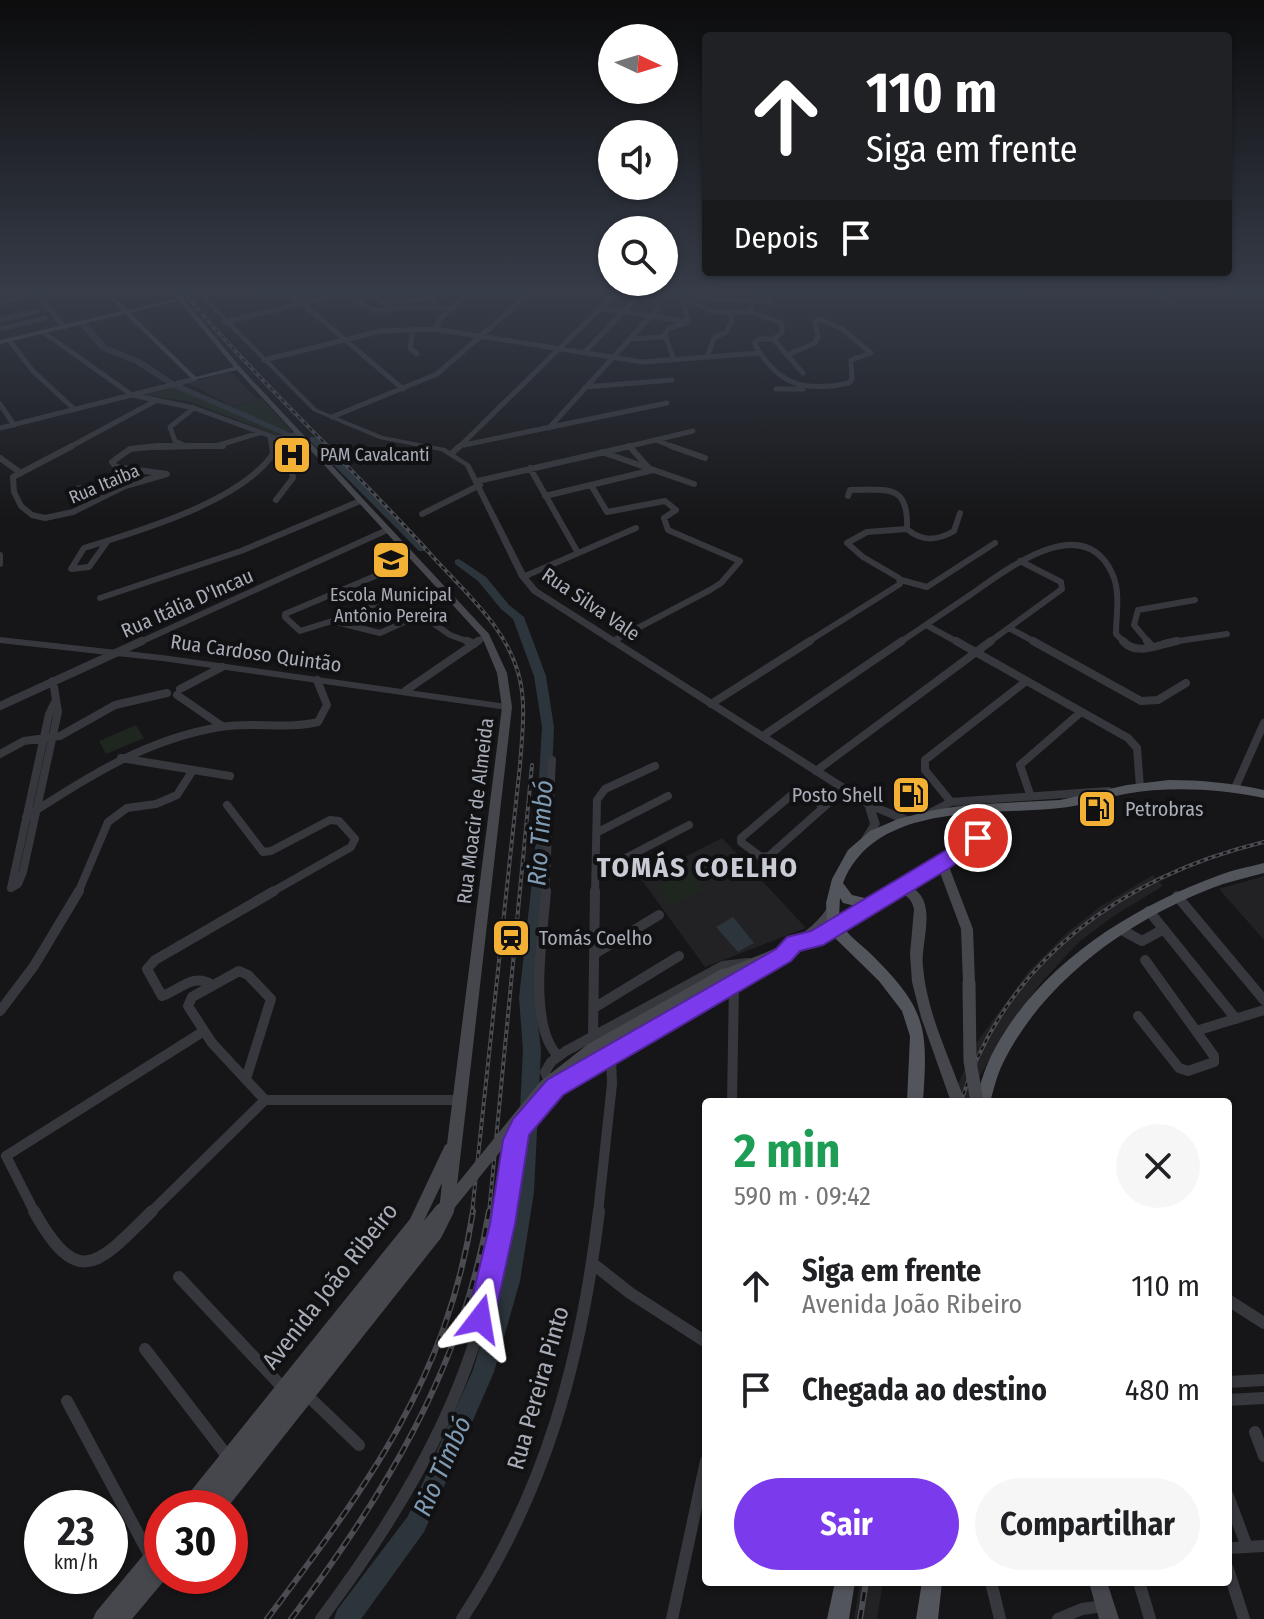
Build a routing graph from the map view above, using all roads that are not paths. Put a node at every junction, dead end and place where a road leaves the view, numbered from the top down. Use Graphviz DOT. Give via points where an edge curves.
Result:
graph roads {
  1 [pos="238,368"];
  2 [pos="31,369"];
  3 [pos="95,369"];
  4 [pos="184,369"];
  5 [pos="236,369"];
  6 [pos="273,369"];
  7 [pos="380,369"];
  8 [pos="443,369"];
  9 [pos="539,369"];
  10 [pos="603,369"];
  11 [pos="772,369"];
  12 [pos="800,369"];
  13 [pos="851,369"];
  14 [pos="803,373"];
  15 [pos="195,379"];
  16 [pos="672,380"];
  17 [pos="585,387"];
  18 [pos="403,389"];
  19 [pos="776,389"];
  20 [pos="815,389"];
  21 [pos="132,395"];
  22 [pos="157,400"];
  23 [pos="667,403"];
  24 [pos="0,404"];
  25 [pos="194,408"];
  26 [pos="74,409"];
  27 [pos="332,417"];
  28 [pos="14,425"];
  29 [pos="0,428"];
  30 [pos="549,428"];
  31 [pos="693,431"];
  32 [pos="259,433"];
  33 [pos="299,434"];
  34 [pos="270,437"];
  35 [pos="656,440"];
  36 [pos="463,445"];
  37 [pos="188,446"];
  38 [pos="629,446"];
  39 [pos="601,452"];
  40 [pos="452,453"];
  41 [pos="273,454"];
  42 [pos="0,458"];
  43 [pos="705,458"];
  44 [pos="530,468"];
  45 [pos="651,469"];
  46 [pos="18,474"];
  47 [pos="137,481"];
  48 [pos="479,483"];
  49 [pos="694,484"];
  50 [pos="591,485"];
  51 [pos="75,489"];
  52 [pos="545,496"];
  53 [pos="848,496"];
  54 [pos="276,500"];
  55 [pos="360,501"];
  56 [pos="960,513"];
  57 [pos="422,514"];
  58 [pos="636,528"];
  59 [pos="907,529"];
  60 [pos="387,530"];
  61 [pos="107,542"];
  62 [pos="995,543"];
  63 [pos="578,553"];
  64 [pos="1020,561"];
  65 [pos="387,571"];
  66 [pos="523,577"];
  67 [pos="901,580"];
  68 [pos="407,590"];
  69 [pos="100,598"];
  70 [pos="1195,600"];
  71 [pos="336,622"];
  72 [pos="928,626"];
  73 [pos="1009,628"];
  74 [pos="1227,634"];
  75 [pos="486,636"];
  76 [pos="0,640"];
  77 [pos="613,641"];
  78 [pos="474,644"];
  79 [pos="1152,647"];
  80 [pos="114,653"];
  81 [pos="974,653"];
  82 [pos="222,667"];
  83 [pos="317,680"];
  84 [pos="53,681"];
  85 [pos="1025,682"];
  86 [pos="1186,683"];
  87 [pos="405,691"];
  88 [pos="178,692"];
  89 [pos="711,704"];
  90 [pos="0,706"];
  91 [pos="507,707"];
  92 [pos="1081,712"];
  93 [pos="1264,723"];
  94 [pos="222,726"];
  95 [pos="763,736"];
  96 [pos="48,739"];
  97 [pos="0,754"];
  98 [pos="120,758"];
  99 [pos="552,760"];
  100 [pos="655,766"];
  101 [pos="193,770"];
  102 [pos="816,771"];
  103 [pos="230,776"];
  104 [pos="1140,787"];
  105 [pos="1235,788"];
  106 [pos="844,789"];
  107 [pos="1121,791"];
  108 [pos="1264,794"];
  109 [pos="668,796"];
  110 [pos="1031,797"];
  111 [pos="951,802"];
  112 [pos="227,805"];
  113 [pos="869,805"];
  114 [pos="824,807"];
  115 [pos="962,812"];
  116 [pos="36,813"];
  117 [pos="26,817"];
  118 [pos="922,817"];
  119 [pos="906,820"];
  120 [pos="689,825"];
  121 [pos="598,832"];
  122 [pos="867,837"];
  123 [pos="942,864"];
  124 [pos="1264,868"];
  125 [pos="597,873"];
  126 [pos="837,884"];
  127 [pos="11,888"];
  128 [pos="902,888"];
  129 [pos="0,890"];
  130 [pos="1177,896"];
  131 [pos="872,905"];
  132 [pos="833,908"];
  133 [pos="1149,911"];
  134 [pos="659,915"];
  135 [pos="835,927"];
  136 [pos="1120,929"];
  137 [pos="1164,929"];
  138 [pos="794,944"];
  139 [pos="596,953"];
  140 [pos="679,956"];
  141 [pos="1145,960"];
  142 [pos="749,963"];
  143 [pos="729,979"];
  144 [pos="212,985"];
  145 [pos="1264,1000"];
  146 [pos="594,1008"];
  147 [pos="1264,1010"];
  148 [pos="0,1011"];
  149 [pos="1138,1016"];
  150 [pos="1236,1019"];
  151 [pos="204,1031"];
  152 [pos="1196,1031"];
  153 [pos="593,1037"];
  154 [pos="558,1056"];
  155 [pos="611,1057"];
  156 [pos="246,1079"];
  157 [pos="555,1088"];
  158 [pos="732,1098"];
  159 [pos="915,1098"];
  160 [pos="957,1098"];
  161 [pos="978,1098"];
  162 [pos="981,1098"];
  163 [pos="265,1100"];
  164 [pos="459,1100"];
  165 [pos="454,1138"];
  166 [pos="592,1263"];
  167 [pos="179,1277"];
  168 [pos="1232,1303"];
  169 [pos="1264,1323"];
  170 [pos="702,1339"];
  171 [pos="145,1349"];
  172 [pos="1264,1380"];
  173 [pos="1232,1382"];
  174 [pos="283,1388"];
  175 [pos="306,1394"];
  176 [pos="1264,1398"];
  177 [pos="1232,1400"];
  178 [pos="67,1401"];
  179 [pos="1255,1432"];
  180 [pos="359,1445"];
  181 [pos="1264,1456"];
  182 [pos="228,1457"];
  183 [pos="702,1480"];
  184 [pos="202,1490"];
  185 [pos="221,1490"];
  186 [pos="223,1490"];
  187 [pos="1232,1507"];
  188 [pos="144,1530"];
  189 [pos="1264,1546"];
  190 [pos="1247,1547"];
  191 [pos="1232,1548"];
  192 [pos="144,1579"];
  193 [pos="1232,1582"];
  194 [pos="844,1586"];
  195 [pos="931,1586"];
  196 [pos="992,1586"];
  197 [pos="1099,1586"];
  198 [pos="1140,1586"];
  199 [pos="1107,1612"];
  200 [pos="110,1618"];
  201 [pos="321,1619"];
  202 [pos="462,1619"];
  203 [pos="672,1619"];
  204 [pos="838,1619"];
  205 [pos="927,1619"];
  206 [pos="1000,1619"];
  207 [pos="1058,1619"];
  208 [pos="1150,1619"];
  209 [pos="1244,1619"];
  1 -- 33 [label="main road, Rua Moacir de Almeida"];
  2 -- 26 [label="street"];
  3 -- 21 [label="street"];
  4 -- 15 [label="main road"];
  5 -- 15 [label="main road"];
  6 -- 27 [label="street" via="309,405"];
  7 -- 18 [label="street"];
  8 -- 18 [label="street"];
  9 -- 36 [label="street"];
  10 -- 17 [label="street"];
  11 -- 20 [label="street"];
  12 -- 14 [label="street"];
  13 -- 20 [label="street" via="849,383"];
  15 -- 21 [label="street"];
  16 -- 17 [label="street"];
  17 -- 30 [label="street"];
  18 -- 27 [label="street"];
  19 -- 20 [label="street"];
  21 -- 22 [label="street"];
  21 -- 26 [label="street"];
  22 -- 25 [label="street"];
  22 -- 46 [label="street"];
  23 -- 30 [label="street"];
  24 -- 28 [label="street"];
  25 -- 32 [label="street"];
  25 -- 37 [label="street" via="170,427 175,441"];
  26 -- 28 [label="street"];
  27 -- 40 [label="street" via="381,438"];
  28 -- 29 [label="street"];
  30 -- 36 [label="street"];
  31 -- 35 [label="street"];
  32 -- 34 [label="street"];
  32 -- 37 [label="street, Rua Itaiba" via="222,446"];
  33 -- 34 [label="street"];
  33 -- 55 [label="main road, Rua Moacir de Almeida"];
  34 -- 41 [label="street"];
  35 -- 38 [label="street"];
  35 -- 43 [label="street"];
  36 -- 40 [label="street"];
  37 -- 47 [label="street, Rua Itaiba" via="146,446 116,456 116,467 167,474"];
  38 -- 39 [label="street"];
  38 -- 45 [label="street"];
  39 -- 44 [label="street"];
  39 -- 45 [label="street"];
  40 -- 48 [label="street, Rua Silva Vale"];
  41 -- 54 [label="street" via="291,469 293,478"];
  41 -- 61 [label="street" via="260,473 188,513"];
  42 -- 46 [label="street"];
  44 -- 48 [label="street"];
  44 -- 52 [label="street"];
  45 -- 49 [label="street"];
  45 -- 50 [label="street"];
  46 -- 47 [label="street, Rua Itaiba" via="11,481 20,504 33,514 50,516 79,511"];
  47 -- 51 [label="street"];
  48 -- 57 [label="street"];
  48 -- 66 [label="street, Rua Silva Vale"];
  50 -- 52 [label="street"];
  50 -- 77 [label="street" via="604,511 665,501 676,510 664,518 668,530 740,564 710,590"];
  52 -- 63 [label="street"];
  53 -- 59 [label="street" via="850,490 865,489 901,495 908,506"];
  55 -- 60 [label="main road, Rua Moacir de Almeida"];
  55 -- 69 [label="street" via="241,551"];
  56 -- 59 [label="street" via="954,531 942,538 923,539"];
  58 -- 63 [label="street"];
  59 -- 67 [label="street" via="858,534 847,543"];
  60 -- 75 [label="main road, Rua Moacir de Almeida"];
  60 -- 80 [label="street, Rua Itália D'Incau"];
  61 -- 61 [label="street" via="82,549 71,569 91,567"];
  62 -- 67 [label="street" via="927,587"];
  63 -- 66 [label="street"];
  64 -- 72 [label="street"];
  64 -- 73 [label="street" via="1063,587"];
  64 -- 79 [label="street" via="1053,545 1081,547 1102,561 1117,590 1116,634 1132,648"];
  65 -- 71 [label="street" via="284,616 300,631"];
  66 -- 77 [label="street, Rua Silva Vale" via="535,591"];
  67 -- 89 [label="street"];
  68 -- 71 [label="street"];
  70 -- 79 [label="street" via="1138,610 1134,625"];
  71 -- 78 [label="street" via="376,633 417,618"];
  72 -- 81 [label="street"];
  72 -- 95 [label="street"];
  73 -- 81 [label="street"];
  73 -- 86 [label="street" via="1141,701 1158,700"];
  74 -- 79 [label="street"];
  75 -- 78 [label="street"];
  75 -- 91 [label="main road, Rua Moacir de Almeida" via="502,673"];
  76 -- 80 [label="street, Rua Cardoso Quintão"];
  77 -- 89 [label="street, Rua Silva Vale"];
  78 -- 87 [label="street"];
  80 -- 82 [label="street, Rua Cardoso Quintão"];
  80 -- 84 [label="street, Rua Itália D'Incau"];
  81 -- 85 [label="street"];
  81 -- 102 [label="street"];
  82 -- 83 [label="street, Rua Cardoso Quintão"];
  82 -- 88 [label="street"];
  83 -- 87 [label="street, Rua Cardoso Quintão"];
  83 -- 94 [label="street" via="327,705 318,722 297,727"];
  84 -- 90 [label="street, Rua Itália D'Incau"];
  84 -- 96 [label="street" via="58,712"];
  85 -- 92 [label="street"];
  85 -- 111 [label="street" via="925,760 925,770"];
  87 -- 91 [label="street, Rua Cardoso Quintão"];
  88 -- 94 [label="street"];
  88 -- 96 [label="street" via="172,689 115,705"];
  89 -- 95 [label="street, Rua Silva Vale"];
  91 -- 164 [label="main road, Rua Moacir de Almeida"];
  92 -- 104 [label="street" via="1133,743"];
  92 -- 110 [label="street" via="1020,765"];
  93 -- 105 [label="street"];
  94 -- 98 [label="street"];
  95 -- 102 [label="street, Rua Silva Vale"];
  96 -- 97 [label="street" via="24,741"];
  96 -- 116 [label="street"];
  96 -- 117 [label="street"];
  98 -- 101 [label="street"];
  98 -- 116 [label="street"];
  99 -- 154 [label="street" via="540,1003 545,1037"];
  100 -- 121 [label="street" via="600,793"];
  101 -- 103 [label="street"];
  101 -- 148 [label="street" via="177,795 112,817 73,904"];
  102 -- 106 [label="street, Rua Silva Vale"];
  104 -- 105 [label="main road"];
  104 -- 107 [label="main road"];
  105 -- 108 [label="main road"];
  106 -- 113 [label="street, Rua Silva Vale"];
  106 -- 114 [label="street"];
  107 -- 110 [label="street"];
  107 -- 115 [label="main road" via="1064,804"];
  109 -- 121 [label="street"];
  110 -- 111 [label="street"];
  111 -- 118 [label="street"];
  112 -- 144 [label="street" via="263,852 330,820 339,821 355,839 351,847 147,969 162,996 198,978"];
  113 -- 119 [label="street, Rua Silva Vale"];
  113 -- 122 [label="street" via="875,821"];
  114 -- 114 [label="street" via="766,857 742,844 741,838 795,792"];
  115 -- 118 [label="main road"];
  115 -- 123 [label="main road" via="978,838"];
  116 -- 117 [label="street"];
  116 -- 127 [label="street" via="21,880"];
  117 -- 127 [label="street"];
  118 -- 119 [label="main road"];
  119 -- 122 [label="main road"];
  120 -- 125 [label="street"];
  121 -- 125 [label="street"];
  122 -- 126 [label="main road" via="846,861"];
  123 -- 128 [label="main road"];
  123 -- 161 [label="main road, bridge" via="967,929 970,1061"];
  124 -- 130 [label="main road"];
  125 -- 139 [label="street"];
  126 -- 131 [label="main road" via="848,899"];
  126 -- 132 [label="main road"];
  127 -- 129 [label="street"];
  128 -- 131 [label="main road"];
  128 -- 160 [label="main road" via="920,903 920,989"];
  130 -- 133 [label="main road"];
  130 -- 145 [label="street"];
  131 -- 135 [label="main road"];
  132 -- 135 [label="main road"];
  132 -- 138 [label="main road" via="823,925"];
  133 -- 136 [label="main road"];
  133 -- 137 [label="street"];
  134 -- 139 [label="street"];
  135 -- 138 [label="main road"];
  135 -- 159 [label="main road" via="900,992 913,1013 919,1057"];
  136 -- 137 [label="street" via="1142,941"];
  136 -- 162 [label="main road" via="1074,964 1017,1025"];
  137 -- 150 [label="street"];
  138 -- 142 [label="main road"];
  138 -- 143 [label="street" via="784,955"];
  139 -- 146 [label="street"];
  140 -- 146 [label="street"];
  141 -- 152 [label="street"];
  142 -- 143 [label="main road"];
  142 -- 153 [label="street" via="723,966"];
  143 -- 155 [label="street"];
  143 -- 158 [label="street"];
  143 -- 185 [label="main road, bridge" via="591,1050 545,1086"];
  144 -- 151 [label="street" via="192,997 189,1010"];
  144 -- 156 [label="street" via="239,971 271,999"];
  146 -- 153 [label="street"];
  147 -- 150 [label="street"];
  149 -- 152 [label="street" via="1184,1070 1214,1062"];
  150 -- 152 [label="street"];
  151 -- 156 [label="street"];
  151 -- 163 [label="street" via="6,1156 57,1251 76,1261 110,1252"];
  153 -- 154 [label="street"];
  154 -- 157 [label="street" via="545,1072"];
  155 -- 157 [label="street"];
  155 -- 166 [label="street, Rua Pereira Pinto"];
  156 -- 163 [label="street"];
  157 -- 201 [label="street" via="521,1127 513,1150 487,1293 453,1403 378,1542"];
  163 -- 164 [label="street"];
  164 -- 165 [label="main road, Rua Moacir de Almeida"];
  165 -- 174 [label="main road, Avenida João Ribeiro" via="415,1224"];
  165 -- 175 [label="main road" via="443,1222"];
  166 -- 170 [label="street"];
  166 -- 202 [label="street, Rua Pereira Pinto" via="577,1350 537,1474 507,1545"];
  167 -- 174 [label="street"];
  168 -- 169 [label="street"];
  171 -- 182 [label="street"];
  172 -- 173 [label="street"];
  174 -- 182 [label="main road, Avenida João Ribeiro"];
  175 -- 180 [label="street"];
  175 -- 186 [label="main road"];
  176 -- 177 [label="street"];
  178 -- 188 [label="street"];
  179 -- 181 [label="street"];
  182 -- 184 [label="main road, Avenida João Ribeiro"];
  183 -- 203 [label="street"];
  187 -- 190 [label="street"];
  189 -- 190 [label="street"];
  190 -- 191 [label="street"];
  192 -- 200 [label="main road"];
  193 -- 209 [label="street"];
  194 -- 204 [label="main road"];
  195 -- 205 [label="main road"];
  196 -- 206 [label="street"];
  197 -- 199 [label="main road"];
  198 -- 208 [label="street"];
  199 -- 207 [label="street" via="1082,1609"];
}
